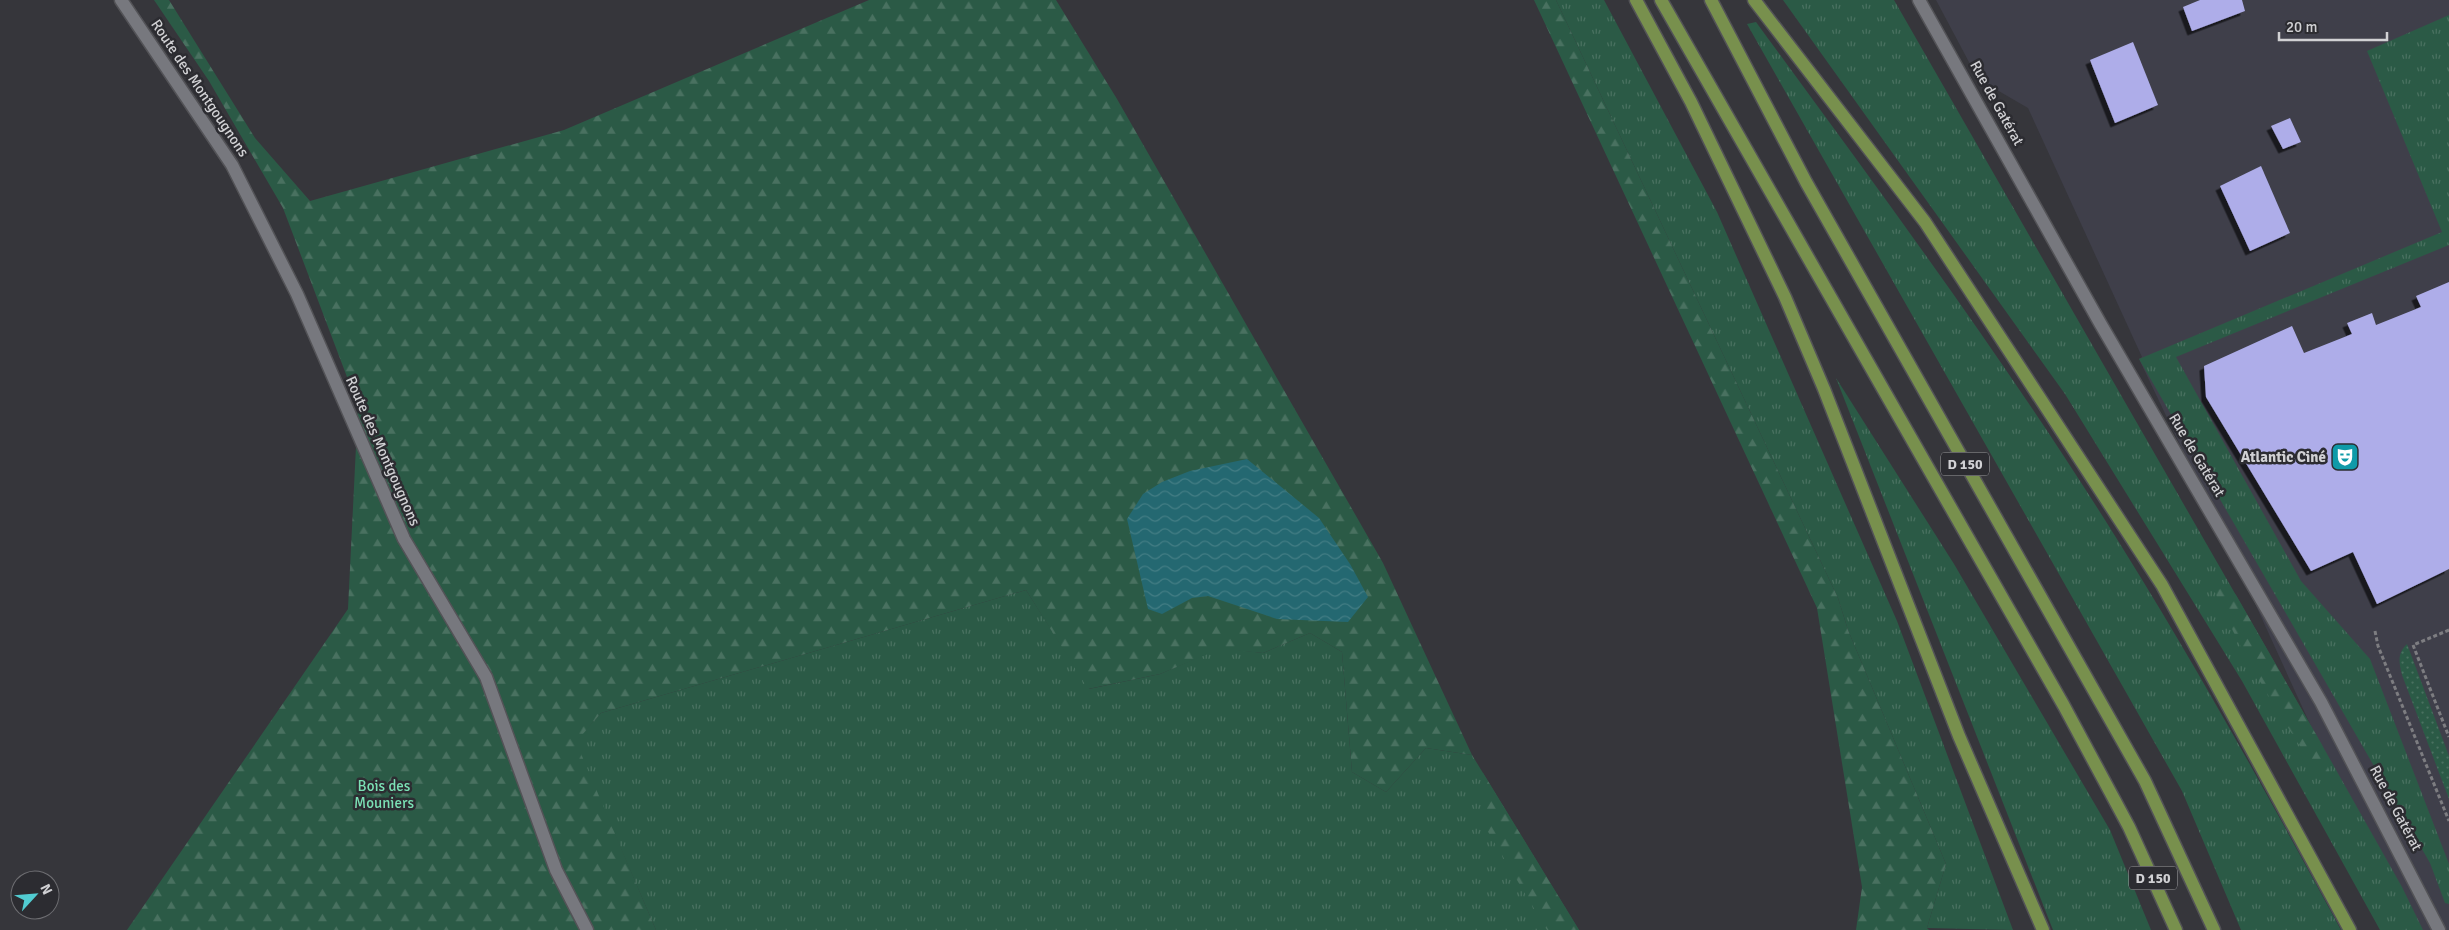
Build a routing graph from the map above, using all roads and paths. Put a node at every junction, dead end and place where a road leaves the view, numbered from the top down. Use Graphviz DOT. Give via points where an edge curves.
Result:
graph roads {
  1 [pos="121,0"];
  2 [pos="1636,0"];
  3 [pos="1661,0"];
  4 [pos="1711,0"];
  5 [pos="1754,0"];
  6 [pos="1919,0"];
  7 [pos="2375,630"];
  8 [pos="2449,630"];
  9 [pos="2449,736"];
  10 [pos="2449,821"];
  11 [pos="587,930"];
  12 [pos="2043,930"];
  13 [pos="2176,930"];
  14 [pos="2214,930"];
  15 [pos="2350,930"];
  16 [pos="2439,930"];
  1 -- 11 [label="street, Route des Montgougnons" via="232,165 297,294 404,539 486,678 556,870"];
  2 -- 12 [label="main road" via="1695,110 1785,297 1959,736"];
  3 -- 13 [label="main road, D 150" via="2064,706 2129,826"];
  4 -- 14 [label="main road, D 150" via="1806,182 2144,781"];
  5 -- 15 [label="main road" via="1925,222 2162,585"];
  6 -- 16 [label="street, Rue de Gatérat" via="2100,323 2317,694"];
  7 -- 10 [label="path" via="2378,646"];
  8 -- 9 [label="path" via="2413,645"];
}
